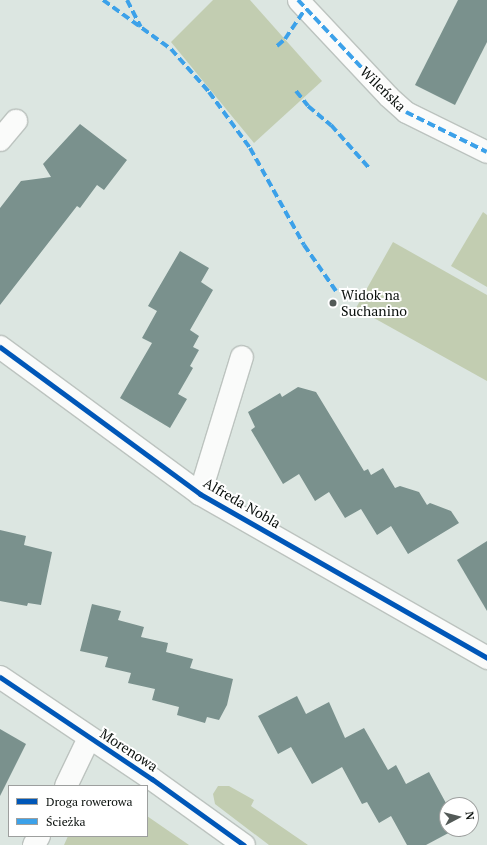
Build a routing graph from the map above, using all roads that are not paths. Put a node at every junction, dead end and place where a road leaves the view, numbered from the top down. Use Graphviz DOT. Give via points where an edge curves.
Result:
graph roads {
  1 [pos="298,0"];
  2 [pos="16,121"];
  3 [pos="0,140"];
  4 [pos="487,152"];
  5 [pos="0,347"];
  6 [pos="242,357"];
  7 [pos="200,494"];
  8 [pos="487,658"];
  9 [pos="0,677"];
  10 [pos="89,738"];
  11 [pos="66,785"];
  12 [pos="244,845"];
  1 -- 4 [label="street, Wileńska" via="406,112"];
  2 -- 3 [label="street"];
  5 -- 7 [label="street, Alfreda Nobla"];
  6 -- 7 [label="street, Alfreda Nobla"];
  7 -- 8 [label="street, Alfreda Nobla"];
  9 -- 10 [label="street, Morenowa"];
  10 -- 11 [label="street"];
  10 -- 12 [label="street, Morenowa"];
}
